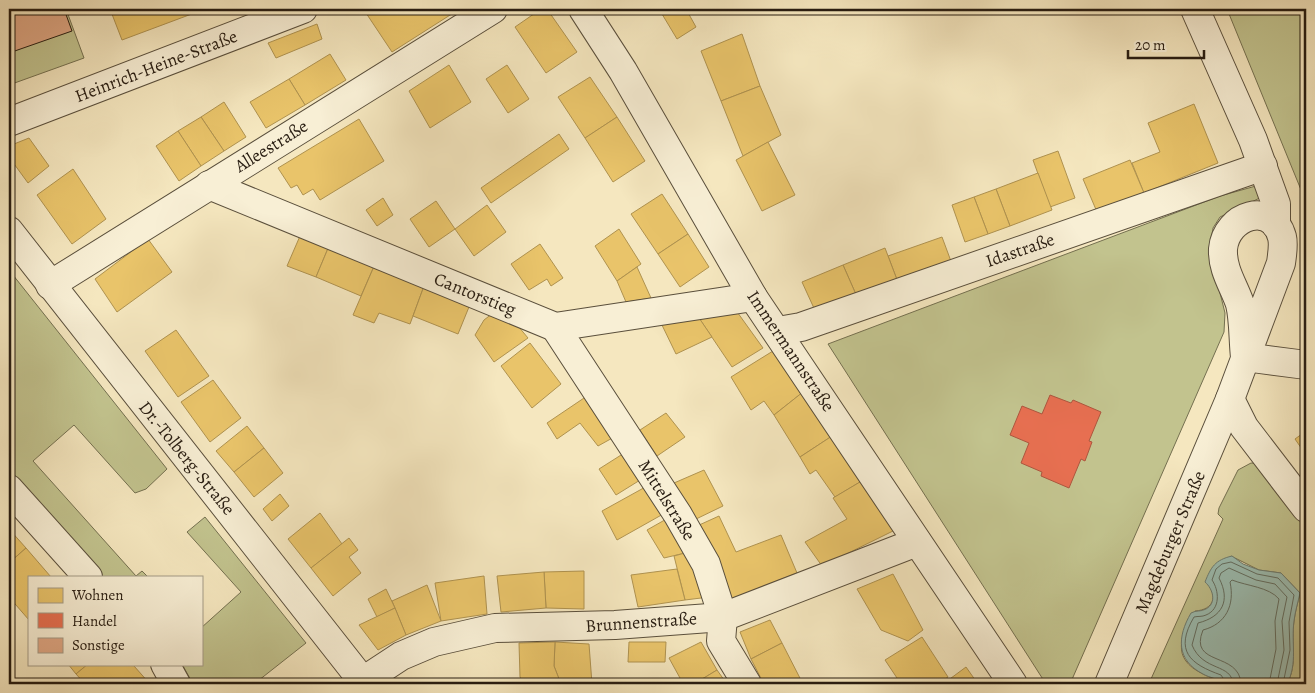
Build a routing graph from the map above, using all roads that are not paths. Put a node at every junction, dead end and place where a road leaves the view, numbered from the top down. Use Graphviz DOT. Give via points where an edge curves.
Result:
graph roads {
  1 [pos="303,9"];
  2 [pos="493,9"];
  3 [pos="583,9"];
  4 [pos="1195,9"];
  5 [pos="9,122"];
  6 [pos="1263,166"];
  7 [pos="210,185"];
  8 [pos="1276,225"];
  9 [pos="9,231"];
  10 [pos="50,286"];
  11 [pos="754,297"];
  12 [pos="554,327"];
  13 [pos="778,331"];
  14 [pos="1245,357"];
  15 [pos="1306,365"];
  16 [pos="1230,399"];
  17 [pos="9,488"];
  18 [pos="1306,508"];
  19 [pos="917,542"];
  20 [pos="87,576"];
  21 [pos="723,617"];
  22 [pos="167,666"];
  23 [pos="364,683"];
  24 [pos="176,684"];
  25 [pos="747,684"];
  26 [pos="1013,684"];
  27 [pos="1109,684"];
  1 -- 5 [label="street, Heinrich-Heine-Straße"];
  2 -- 7 [label="street, Alleestraße"];
  3 -- 11 [label="street, Immermannstraße" via="623,71"];
  4 -- 6 [label="street"];
  6 -- 8 [label="street" via="1276,204"];
  6 -- 13 [label="street, Idastraße" via="801,328"];
  7 -- 10 [label="street, Alleestraße"];
  7 -- 12 [label="street, Cantorstieg"];
  8 -- 14 [label="street, Magdeburger Straße" via="1283,244 1281,263"];
  8 -- 14 [label="street, Magdeburger Straße" via="1256,215 1246,217 1229,229 1223,250 1226,271 1240,305"];
  9 -- 10 [label="street, Dr.-Tolberg-Straße"];
  10 -- 23 [label="street, Dr.-Tolberg-Straße"];
  11 -- 12 [label="street"];
  11 -- 13 [label="street, Immermannstraße"];
  12 -- 21 [label="street, Mittelstraße" via="678,515 706,564"];
  13 -- 19 [label="street, Immermannstraße"];
  14 -- 15 [label="street"];
  14 -- 16 [label="street, Magdeburger Straße"];
  16 -- 18 [label="street" via="1244,427"];
  16 -- 27 [label="street, Magdeburger Straße"];
  17 -- 20 [label="street"];
  19 -- 21 [label="street, Brunnenstraße"];
  19 -- 26 [label="street, Immermannstraße"];
  21 -- 23 [label="street, Brunnenstraße" via="615,625 495,628 434,642 401,656"];
  21 -- 25 [label="street, Mittelstraße" via="721,641"];
  22 -- 24 [label="street"];
}
